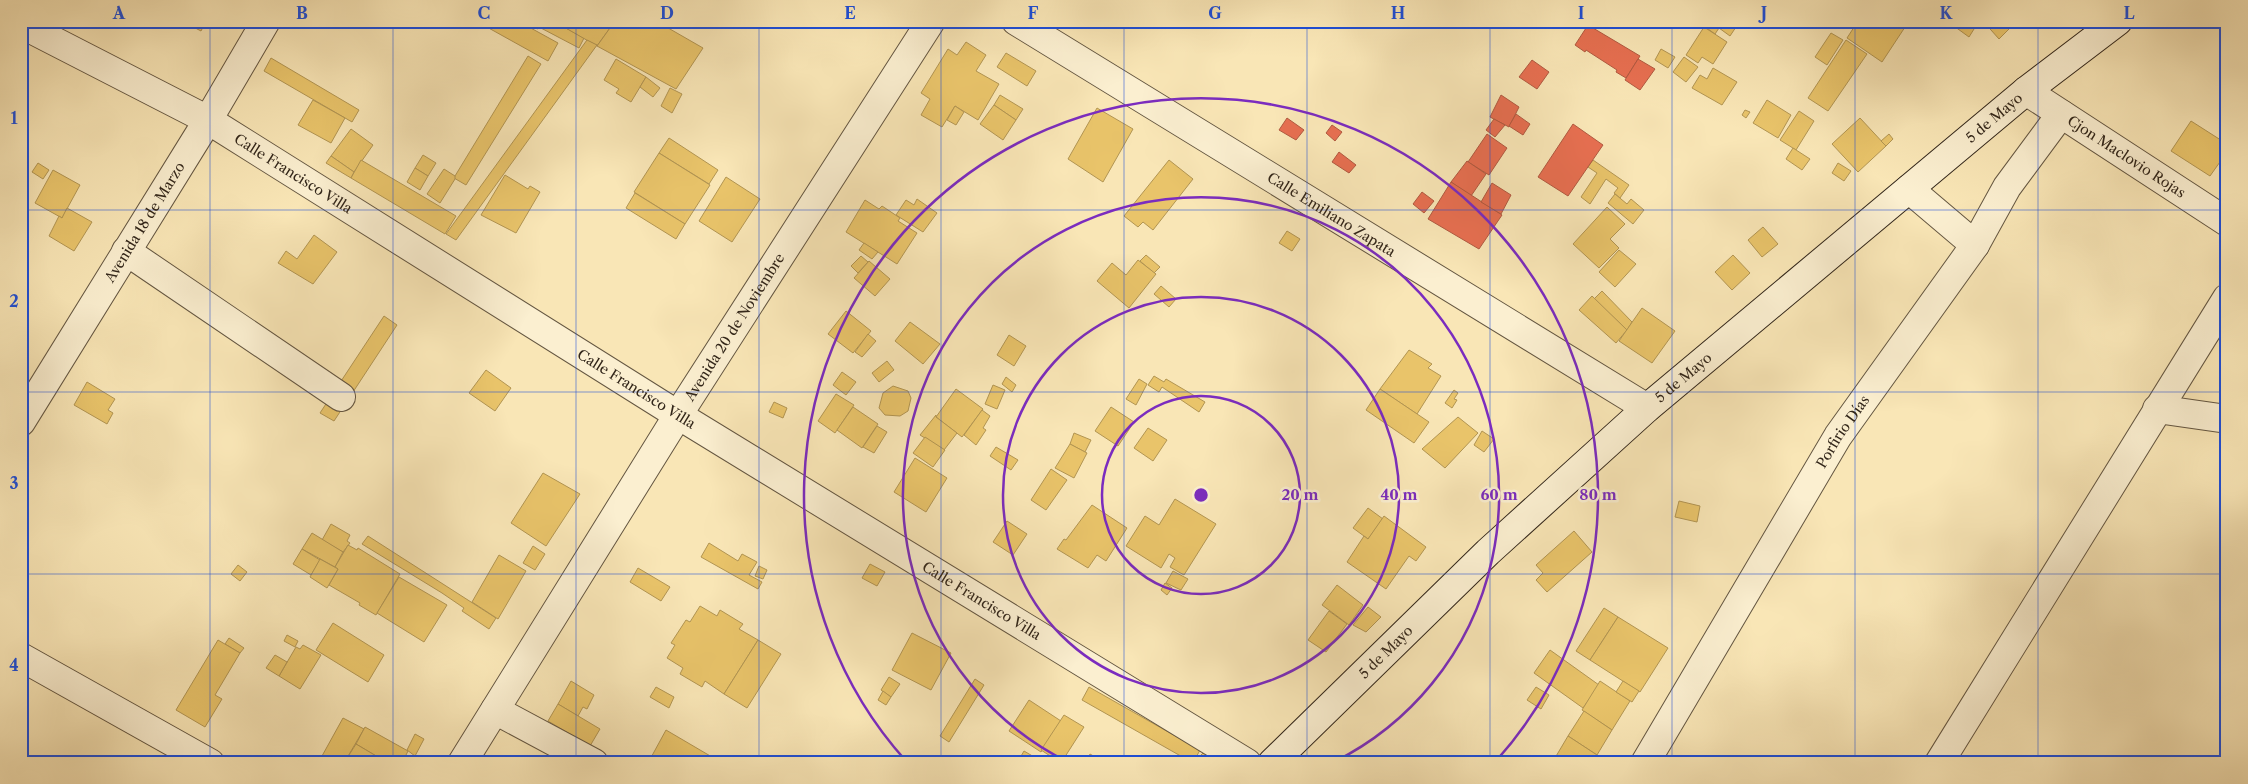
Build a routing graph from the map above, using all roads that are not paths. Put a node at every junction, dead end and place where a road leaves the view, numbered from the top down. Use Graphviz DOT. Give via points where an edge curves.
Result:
graph roads {
  1 [pos="266,21"];
  2 [pos="931,21"];
  3 [pos="1016,21"];
  4 [pos="2118,21"];
  5 [pos="21,24"];
  6 [pos="2026,90"];
  7 [pos="2061,114"];
  8 [pos="208,120"];
  9 [pos="1909,190"];
  10 [pos="2227,222"];
  11 [pos="1975,245"];
  12 [pos="126,251"];
  13 [pos="2227,298"];
  14 [pos="341,397"];
  15 [pos="1647,408"];
  16 [pos="2158,409"];
  17 [pos="678,415"];
  18 [pos="2227,419"];
  19 [pos="21,422"];
  20 [pos="21,656"];
  21 [pos="495,710"];
  22 [pos="210,763"];
  23 [pos="462,763"];
  24 [pos="594,763"];
  25 [pos="1247,763"];
  26 [pos="1272,763"];
  27 [pos="1645,763"];
  28 [pos="1939,763"];
  1 -- 8 [label="street, Avenida 18 de Marzo"];
  2 -- 17 [label="street, Avenida 20 de Noviembre"];
  3 -- 15 [label="street, Calle Emiliano Zapata"];
  4 -- 6 [label="street, 5 de Mayo"];
  5 -- 8 [label="street, Calle Francisco Villa"];
  6 -- 7 [label="street, Cjon Maclovio Rojas"];
  6 -- 9 [label="street, 5 de Mayo"];
  7 -- 10 [label="street, Cjon Maclovio Rojas"];
  7 -- 11 [label="street, Porfirio Días" via="2008,187"];
  8 -- 12 [label="street, Avenida 18 de Marzo"];
  8 -- 17 [label="street, Calle Francisco Villa"];
  9 -- 11 [label="street"];
  9 -- 15 [label="street, 5 de Mayo"];
  11 -- 27 [label="street, Porfirio Días" via="1838,436"];
  12 -- 14 [label="street"];
  12 -- 19 [label="street, Avenida 18 de Marzo"];
  13 -- 16 [label="street"];
  15 -- 26 [label="street, 5 de Mayo" via="1488,552"];
  16 -- 18 [label="street"];
  16 -- 28 [label="street"];
  17 -- 21 [label="street, Avenida 20 de Noviembre"];
  17 -- 25 [label="street, Calle Francisco Villa"];
  20 -- 22 [label="street"];
  21 -- 23 [label="street, Avenida 20 de Noviembre"];
  21 -- 24 [label="street"];
}
